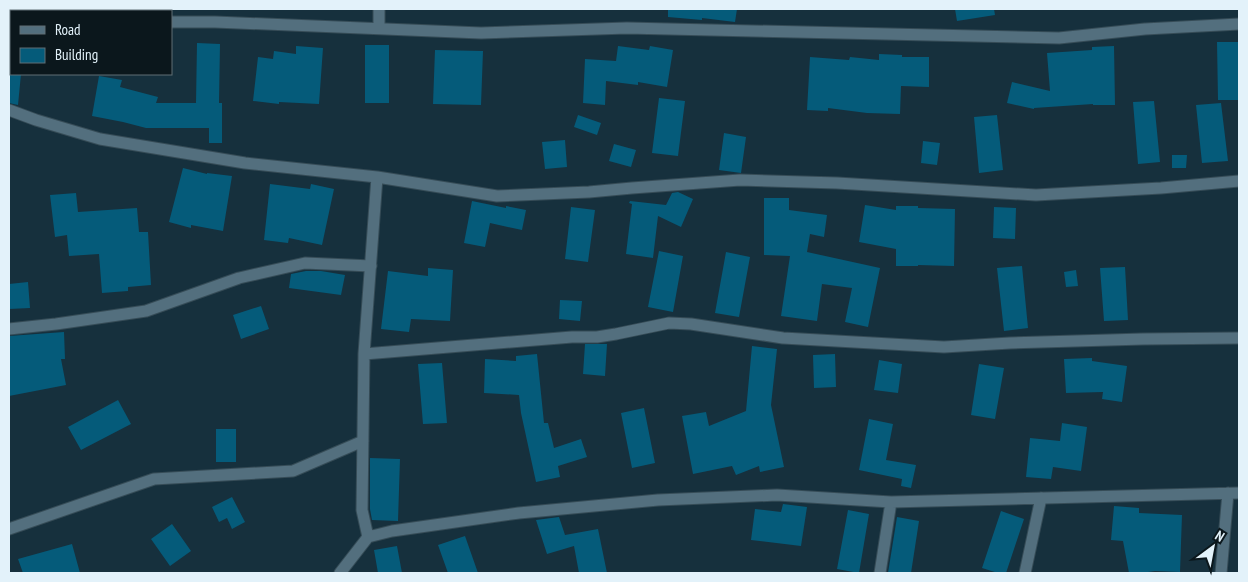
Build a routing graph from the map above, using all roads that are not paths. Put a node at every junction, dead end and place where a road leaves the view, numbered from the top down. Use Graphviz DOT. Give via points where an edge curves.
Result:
graph roads {
  1 [pos="379,9"];
  2 [pos="172,22"];
  3 [pos="1239,24"];
  4 [pos="379,28"];
  5 [pos="9,110"];
  6 [pos="377,177"];
  7 [pos="1239,181"];
  8 [pos="371,266"];
  9 [pos="9,329"];
  10 [pos="1239,338"];
  11 [pos="364,354"];
  12 [pos="363,441"];
  13 [pos="1234,493"];
  14 [pos="1041,498"];
  15 [pos="892,502"];
  16 [pos="9,529"];
  17 [pos="368,537"];
  18 [pos="340,573"];
  19 [pos="880,573"];
  20 [pos="1025,573"];
  21 [pos="1221,573"];
  1 -- 4 [label="street"];
  2 -- 4 [label="street"];
  3 -- 4 [label="street" via="1059,38 627,28 481,33"];
  5 -- 6 [label="street" via="100,139 245,163"];
  6 -- 7 [label="street" via="497,196 740,180 1036,195"];
  6 -- 8 [label="street"];
  8 -- 9 [label="street" via="305,263 239,278 146,311"];
  8 -- 11 [label="street"];
  10 -- 11 [label="street" via="944,347 783,338 669,323 596,337"];
  11 -- 12 [label="street"];
  12 -- 16 [label="street" via="293,471 154,479"];
  12 -- 17 [label="street" via="362,510"];
  13 -- 14 [label="street"];
  13 -- 21 [label="street"];
  14 -- 15 [label="street"];
  14 -- 20 [label="street"];
  15 -- 17 [label="street" via="777,495 658,500 518,513"];
  15 -- 19 [label="street"];
  17 -- 18 [label="street"];
}
